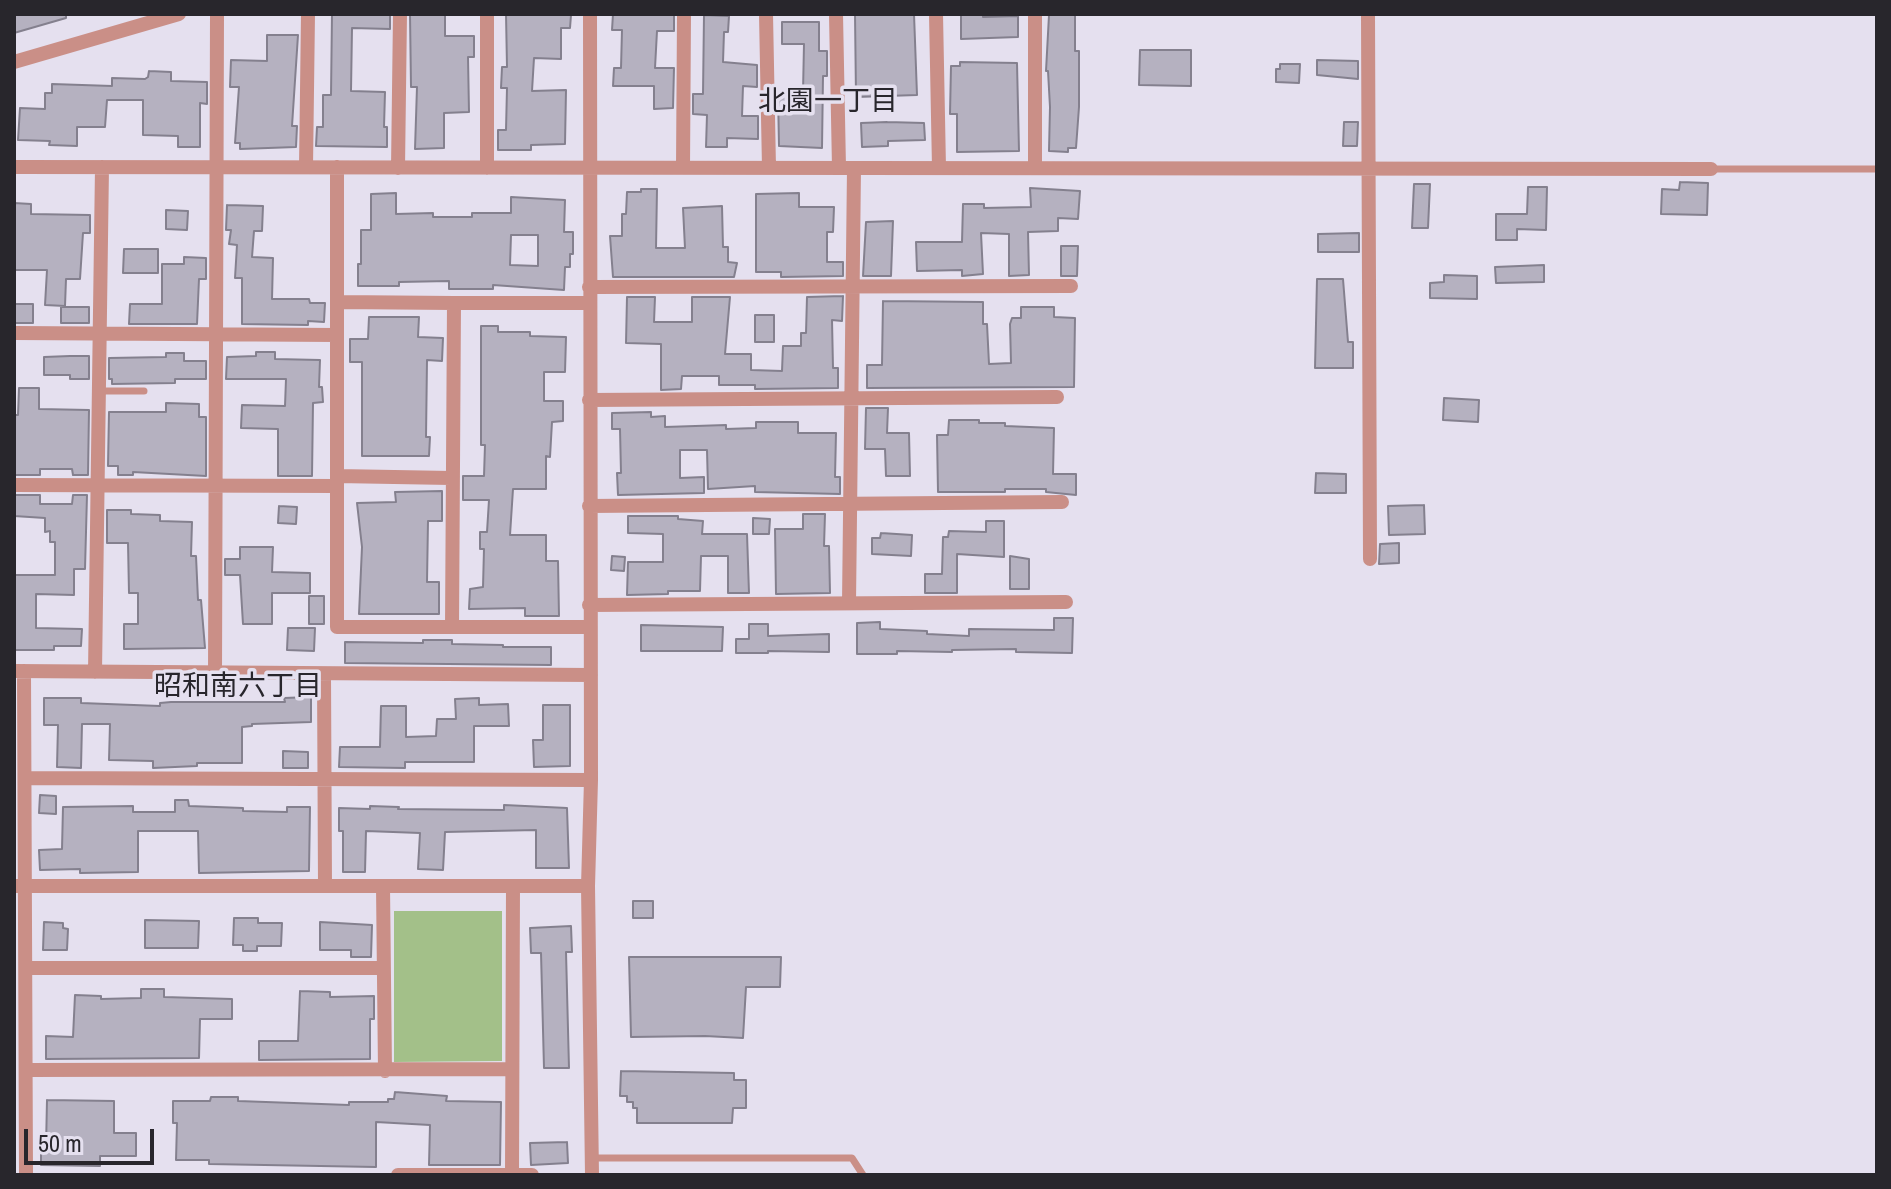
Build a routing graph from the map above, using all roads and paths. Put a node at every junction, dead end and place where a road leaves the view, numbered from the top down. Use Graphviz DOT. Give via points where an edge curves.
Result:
graph roads {
  1 [pos="179,14"];
  2 [pos="217,14"];
  3 [pos="308,14"];
  4 [pos="400,14"];
  5 [pos="487,14"];
  6 [pos="590,14"];
  7 [pos="684,14"];
  8 [pos="766,14"];
  9 [pos="836,14"];
  10 [pos="936,14"];
  11 [pos="1035,14"];
  12 [pos="1368,14"];
  13 [pos="138,20"];
  14 [pos="14,62"];
  15 [pos="14,167"];
  16 [pos="102,167"];
  17 [pos="217,167"];
  18 [pos="306,167"];
  19 [pos="337,167"];
  20 [pos="1035,167"];
  21 [pos="398,168"];
  22 [pos="487,168"];
  23 [pos="589,168"];
  24 [pos="683,168"];
  25 [pos="769,168"];
  26 [pos="847,168"];
  27 [pos="939,168"];
  28 [pos="1367,169"];
  29 [pos="1711,169"];
  30 [pos="1877,169"];
  31 [pos="855,286"];
  32 [pos="1071,286"];
  33 [pos="589,295"];
  34 [pos="337,302"];
  35 [pos="454,303"];
  36 [pos="14,333"];
  37 [pos="100,334"];
  38 [pos="215,335"];
  39 [pos="337,335"];
  40 [pos="99,391"];
  41 [pos="144,391"];
  42 [pos="1057,397"];
  43 [pos="852,399"];
  44 [pos="589,400"];
  45 [pos="451,478"];
  46 [pos="337,481"];
  47 [pos="14,485"];
  48 [pos="97,485"];
  49 [pos="214,485"];
  50 [pos="1062,502"];
  51 [pos="850,504"];
  52 [pos="589,506"];
  53 [pos="1370,559"];
  54 [pos="1066,602"];
  55 [pos="849,603"];
  56 [pos="589,605"];
  57 [pos="452,627"];
  58 [pos="589,627"];
  59 [pos="19,671"];
  60 [pos="95,672"];
  61 [pos="215,673"];
  62 [pos="324,674"];
  63 [pos="591,675"];
  64 [pos="25,778"];
  65 [pos="325,779"];
  66 [pos="591,780"];
  67 [pos="20,886"];
  68 [pos="325,886"];
  69 [pos="383,886"];
  70 [pos="513,886"];
  71 [pos="588,886"];
  72 [pos="26,968"];
  73 [pos="383,968"];
  74 [pos="512,1069"];
  75 [pos="26,1070"];
  76 [pos="385,1071"];
  77 [pos="592,1158"];
  78 [pos="26,1175"];
  79 [pos="398,1175"];
  80 [pos="512,1175"];
  81 [pos="532,1175"];
  82 [pos="592,1175"];
  83 [pos="863,1175"];
  1 -- 13 [label="street"];
  2 -- 17 [label="street"];
  3 -- 18 [label="street"];
  4 -- 21 [label="street"];
  5 -- 22 [label="street"];
  6 -- 23 [label="street"];
  7 -- 24 [label="street"];
  8 -- 25 [label="street"];
  9 -- 26 [label="street"];
  10 -- 27 [label="street"];
  11 -- 20 [label="street"];
  12 -- 28 [label="street"];
  13 -- 14 [label="street"];
  15 -- 16 [label="street"];
  16 -- 17 [label="street"];
  16 -- 37 [label="street"];
  17 -- 18 [label="street"];
  17 -- 38 [label="street"];
  18 -- 19 [label="street"];
  19 -- 21 [label="street"];
  19 -- 34 [label="street"];
  20 -- 27 [label="street"];
  20 -- 28 [label="street"];
  21 -- 22 [label="street"];
  22 -- 23 [label="street"];
  23 -- 24 [label="street"];
  23 -- 33 [label="street"];
  24 -- 25 [label="street"];
  25 -- 26 [label="street"];
  26 -- 27 [label="street"];
  26 -- 31 [label="street"];
  28 -- 29 [label="street"];
  28 -- 53 [label="street"];
  29 -- 30 [label="lane"];
  31 -- 32 [label="street"];
  31 -- 33 [label="street"];
  31 -- 43 [label="street"];
  33 -- 35 [label="street"];
  33 -- 44 [label="street"];
  34 -- 35 [label="street"];
  34 -- 39 [label="street"];
  35 -- 45 [label="street"];
  36 -- 37 [label="street"];
  37 -- 38 [label="street"];
  37 -- 40 [label="street"];
  38 -- 39 [label="street"];
  38 -- 49 [label="street"];
  39 -- 46 [label="street"];
  40 -- 41 [label="lane"];
  40 -- 48 [label="street"];
  42 -- 43 [label="street"];
  43 -- 44 [label="street"];
  43 -- 51 [label="street"];
  44 -- 52 [label="street"];
  45 -- 46 [label="street"];
  45 -- 57 [label="street"];
  46 -- 49 [label="street"];
  46 -- 57 [label="street" via="337,627"];
  47 -- 48 [label="street"];
  48 -- 49 [label="street"];
  48 -- 60 [label="street"];
  49 -- 61 [label="street"];
  50 -- 51 [label="street"];
  51 -- 52 [label="street"];
  51 -- 55 [label="street"];
  52 -- 56 [label="street"];
  54 -- 55 [label="street"];
  55 -- 56 [label="street"];
  56 -- 58 [label="street"];
  57 -- 58 [label="street"];
  58 -- 63 [label="street"];
  59 -- 60 [label="street"];
  59 -- 64 [label="street"];
  60 -- 61 [label="street"];
  61 -- 62 [label="street"];
  62 -- 63 [label="street"];
  62 -- 65 [label="street"];
  63 -- 66 [label="street"];
  64 -- 65 [label="street"];
  64 -- 67 [label="street"];
  65 -- 66 [label="street"];
  65 -- 68 [label="street"];
  66 -- 71 [label="street"];
  67 -- 68 [label="street"];
  67 -- 72 [label="street"];
  68 -- 69 [label="street"];
  69 -- 70 [label="street"];
  69 -- 73 [label="street"];
  70 -- 71 [label="street"];
  70 -- 74 [label="street"];
  71 -- 77 [label="street"];
  72 -- 73 [label="street"];
  72 -- 75 [label="street"];
  73 -- 76 [label="street"];
  74 -- 76 [label="street"];
  74 -- 80 [label="street"];
  75 -- 76 [label="street"];
  75 -- 78 [label="street"];
  77 -- 82 [label="street"];
  77 -- 83 [label="lane" via="852,1158"];
  79 -- 80 [label="street"];
  80 -- 81 [label="street"];
}
